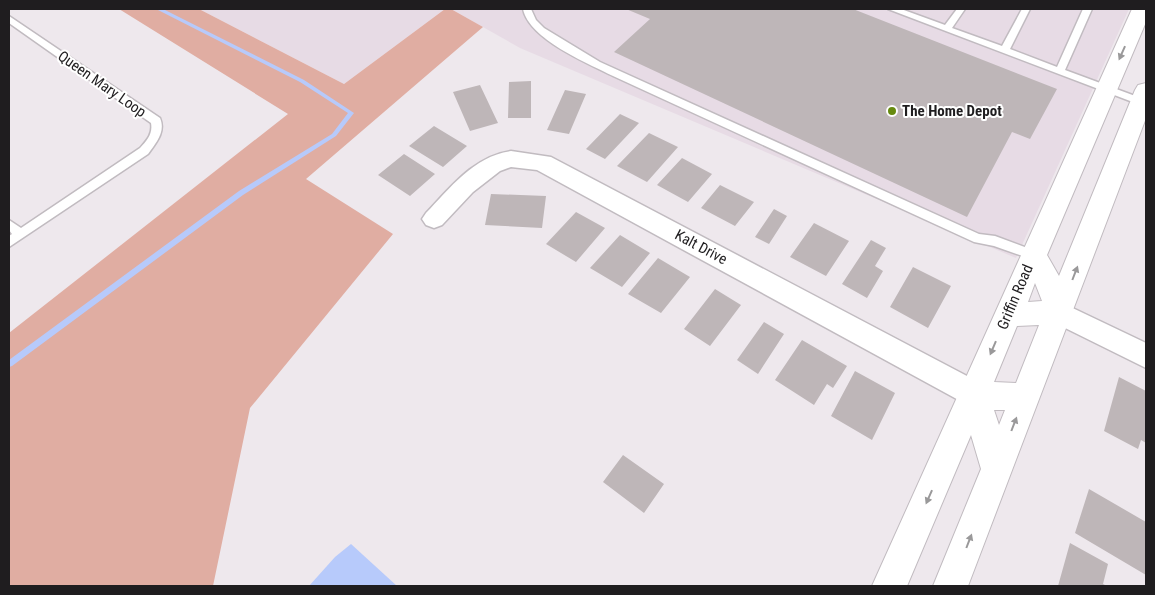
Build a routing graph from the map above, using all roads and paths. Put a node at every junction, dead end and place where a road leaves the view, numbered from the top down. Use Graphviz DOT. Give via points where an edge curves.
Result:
graph roads {
  1 [pos="527,9"];
  2 [pos="961,9"];
  3 [pos="1026,9"];
  4 [pos="1088,9"];
  5 [pos="1142,9"];
  6 [pos="900,10"];
  7 [pos="9,19"];
  8 [pos="947,29"];
  9 [pos="1005,50"];
  10 [pos="1060,71"];
  11 [pos="1107,89"];
  12 [pos="1144,96"];
  13 [pos="434,219"];
  14 [pos="9,224"];
  15 [pos="21,234"];
  16 [pos="9,242"];
  17 [pos="1034,255"];
  18 [pos="1060,312"];
  19 [pos="1008,314"];
  20 [pos="1146,356"];
  21 [pos="974,394"];
  22 [pos="1025,398"];
  23 [pos="997,470"];
  24 [pos="890,586"];
  25 [pos="951,586"];
  1 -- 17 [label="lane" via="529,18 539,29 626,77 978,239 995,241"];
  2 -- 8 [label="lane"];
  3 -- 9 [label="lane"];
  4 -- 10 [label="lane"];
  5 -- 11 [label="street, Griffin Road, one-way"];
  6 -- 8 [label="lane"];
  7 -- 15 [label="lane, Queen Mary Loop" via="156,121 158,128 144,151"];
  8 -- 9 [label="lane"];
  9 -- 10 [label="lane"];
  10 -- 11 [label="lane"];
  11 -- 12 [label="lane"];
  11 -- 17 [label="street, Griffin Road"];
  18 -- 12 [label="street, one-way"];
  13 -- 21 [label="street, Kalt Drive" via="485,169 502,160 525,159 543,163"];
  14 -- 15 [label="lane"];
  15 -- 16 [label="lane, Queen Mary Loop"];
  17 -- 18 [label="street"];
  17 -- 19 [label="street, Griffin Road"];
  18 -- 19 [label="street"];
  18 -- 20 [label="street"];
  18 -- 22 [label="street"];
  19 -- 21 [label="street, Griffin Road, one-way"];
  21 -- 22 [label="street"];
  21 -- 23 [label="street"];
  21 -- 24 [label="street, Griffin Road, one-way"];
  23 -- 22 [label="street, one-way"];
  25 -- 23 [label="street, one-way"];
}
